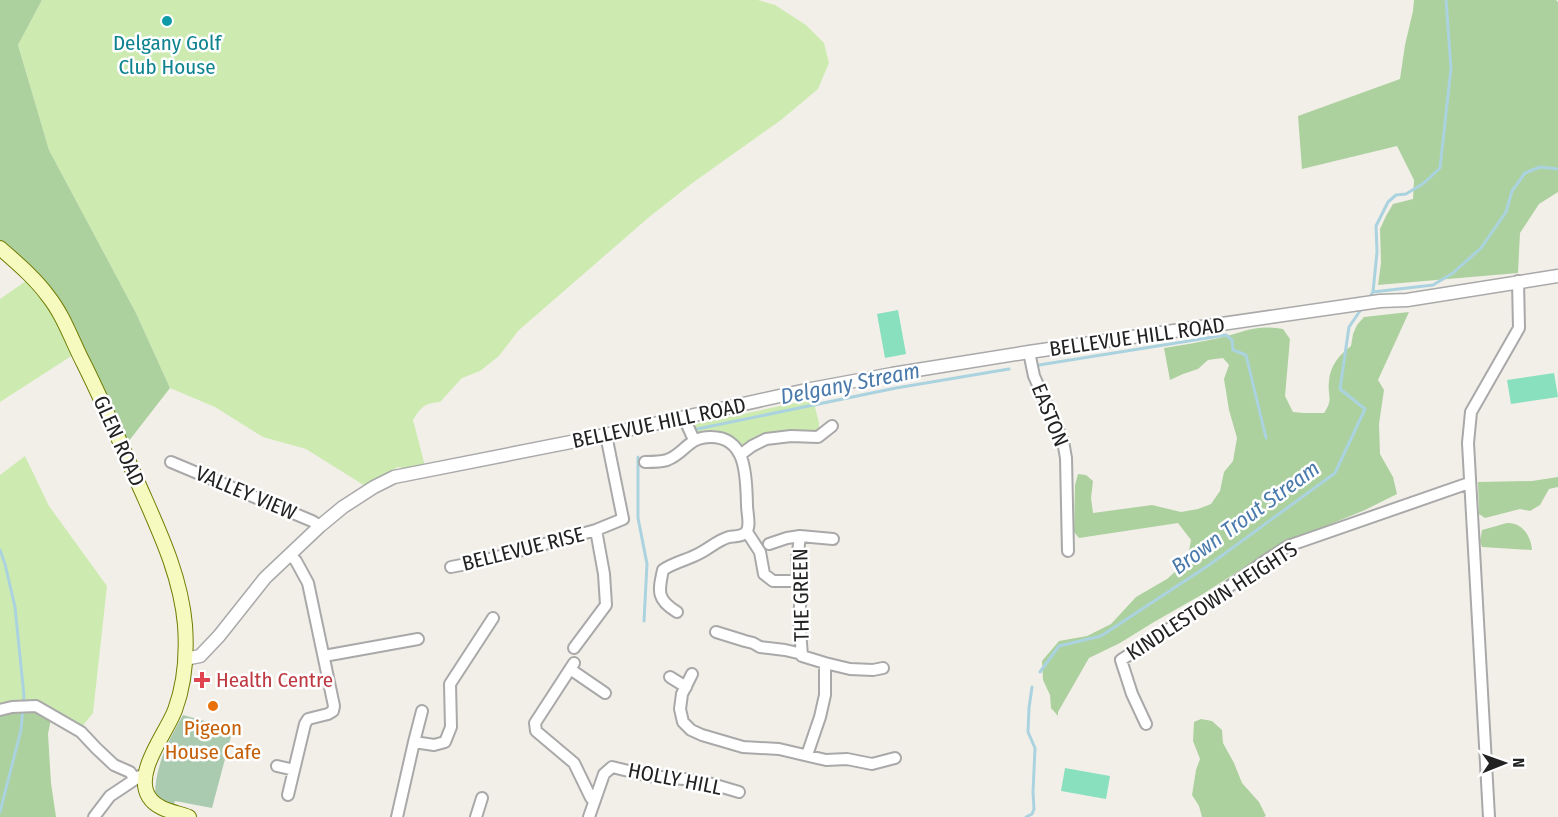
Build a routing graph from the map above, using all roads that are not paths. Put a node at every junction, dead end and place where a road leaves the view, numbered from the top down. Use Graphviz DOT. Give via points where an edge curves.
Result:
graph roads {
  1 [pos="0,248"];
  2 [pos="1558,276"];
  3 [pos="1518,281"];
  4 [pos="1029,352"];
  5 [pos="684,418"];
  6 [pos="832,426"];
  7 [pos="606,435"];
  8 [pos="694,440"];
  9 [pos="740,455"];
  10 [pos="171,462"];
  11 [pos="645,462"];
  12 [pos="1469,483"];
  13 [pos="320,526"];
  14 [pos="596,530"];
  15 [pos="747,532"];
  16 [pos="800,536"];
  17 [pos="833,539"];
  18 [pos="769,544"];
  19 [pos="1068,551"];
  20 [pos="290,555"];
  21 [pos="451,567"];
  22 [pos="798,581"];
  23 [pos="677,612"];
  24 [pos="493,618"];
  25 [pos="716,632"];
  26 [pos="418,639"];
  27 [pos="574,648"];
  28 [pos="802,654"];
  29 [pos="324,656"];
  30 [pos="185,659"];
  31 [pos="825,663"];
  32 [pos="884,668"];
  33 [pos="692,674"];
  34 [pos="670,677"];
  35 [pos="686,687"];
  36 [pos="605,693"];
  37 [pos="0,710"];
  38 [pos="422,711"];
  39 [pos="1146,724"];
  40 [pos="414,742"];
  41 [pos="807,755"];
  42 [pos="895,758"];
  43 [pos="277,766"];
  44 [pos="294,770"];
  45 [pos="140,776"];
  46 [pos="740,792"];
  47 [pos="288,795"];
  48 [pos="482,798"];
  49 [pos="595,800"];
  50 [pos="94,817"];
  51 [pos="189,817"];
  52 [pos="397,817"];
  53 [pos="476,817"];
  54 [pos="589,817"];
  55 [pos="1489,817"];
  1 -- 30 [label="main road, GLEN ROAD" via="49,296 98,392 172,563 182,601"];
  2 -- 3 [label="street, BELLEVUE HILL ROAD"];
  3 -- 4 [label="street, BELLEVUE HILL ROAD"];
  3 -- 12 [label="street" via="1519,328 1471,412"];
  4 -- 5 [label="street, BELLEVUE HILL ROAD" via="811,389"];
  4 -- 19 [label="street, EASTON" via="1034,376 1063,441"];
  5 -- 7 [label="street, BELLEVUE HILL ROAD"];
  5 -- 8 [label="street"];
  6 -- 9 [label="street" via="818,436 766,440"];
  7 -- 13 [label="street, BELLEVUE HILL ROAD" via="394,477 343,507"];
  7 -- 14 [label="street, BELLEVUE RISE" via="623,519"];
  8 -- 9 [label="street" via="721,438"];
  8 -- 11 [label="street" via="666,461"];
  9 -- 15 [label="street" via="746,483"];
  10 -- 13 [label="street, VALLEY VIEW"];
  12 -- 39 [label="street, KINDLESTOWN HEIGHTS" via="1288,546 1121,660"];
  12 -- 55 [label="street"];
  13 -- 20 [label="street, BELLEVUE HILL ROAD"];
  14 -- 21 [label="street, BELLEVUE RISE"];
  14 -- 27 [label="street, BELLEVUE RISE" via="606,605"];
  15 -- 22 [label="street" via="760,552 764,574 773,581"];
  15 -- 23 [label="street" via="721,540 663,570 660,597"];
  16 -- 17 [label="street, THE GREEN"];
  16 -- 18 [label="street, THE GREEN"];
  16 -- 22 [label="street, THE GREEN"];
  20 -- 29 [label="street" via="308,583"];
  20 -- 30 [label="street, BELLEVUE HILL ROAD" via="265,578 200,656"];
  22 -- 28 [label="street, THE GREEN"];
  24 -- 40 [label="street" via="450,684 451,726 445,742"];
  25 -- 28 [label="street, THE GREEN" via="760,647"];
  26 -- 29 [label="street"];
  28 -- 31 [label="street, THE GREEN"];
  29 -- 44 [label="street" via="333,711 304,724"];
  30 -- 45 [label="main road, GLEN ROAD" via="175,711"];
  31 -- 32 [label="street, THE GREEN" via="850,669"];
  31 -- 41 [label="street, THE GREEN" via="825,695"];
  33 -- 35 [label="street"];
  34 -- 35 [label="street"];
  35 -- 41 [label="street" via="680,709 683,722 691,730 743,747"];
  36 -- 49 [label="street" via="572,666 535,723 536,731 574,763"];
  37 -- 45 [label="street" via="36,706 81,732 114,765"];
  38 -- 40 [label="street"];
  40 -- 52 [label="street"];
  41 -- 42 [label="street" via="872,764"];
  43 -- 44 [label="street"];
  44 -- 47 [label="street"];
  45 -- 50 [label="street" via="110,796"];
  45 -- 51 [label="main road" via="152,801"];
  46 -- 49 [label="street, HOLLY HILL" via="612,767 604,774"];
  48 -- 53 [label="street"];
  49 -- 54 [label="street, HOLLY HILL"];
}
